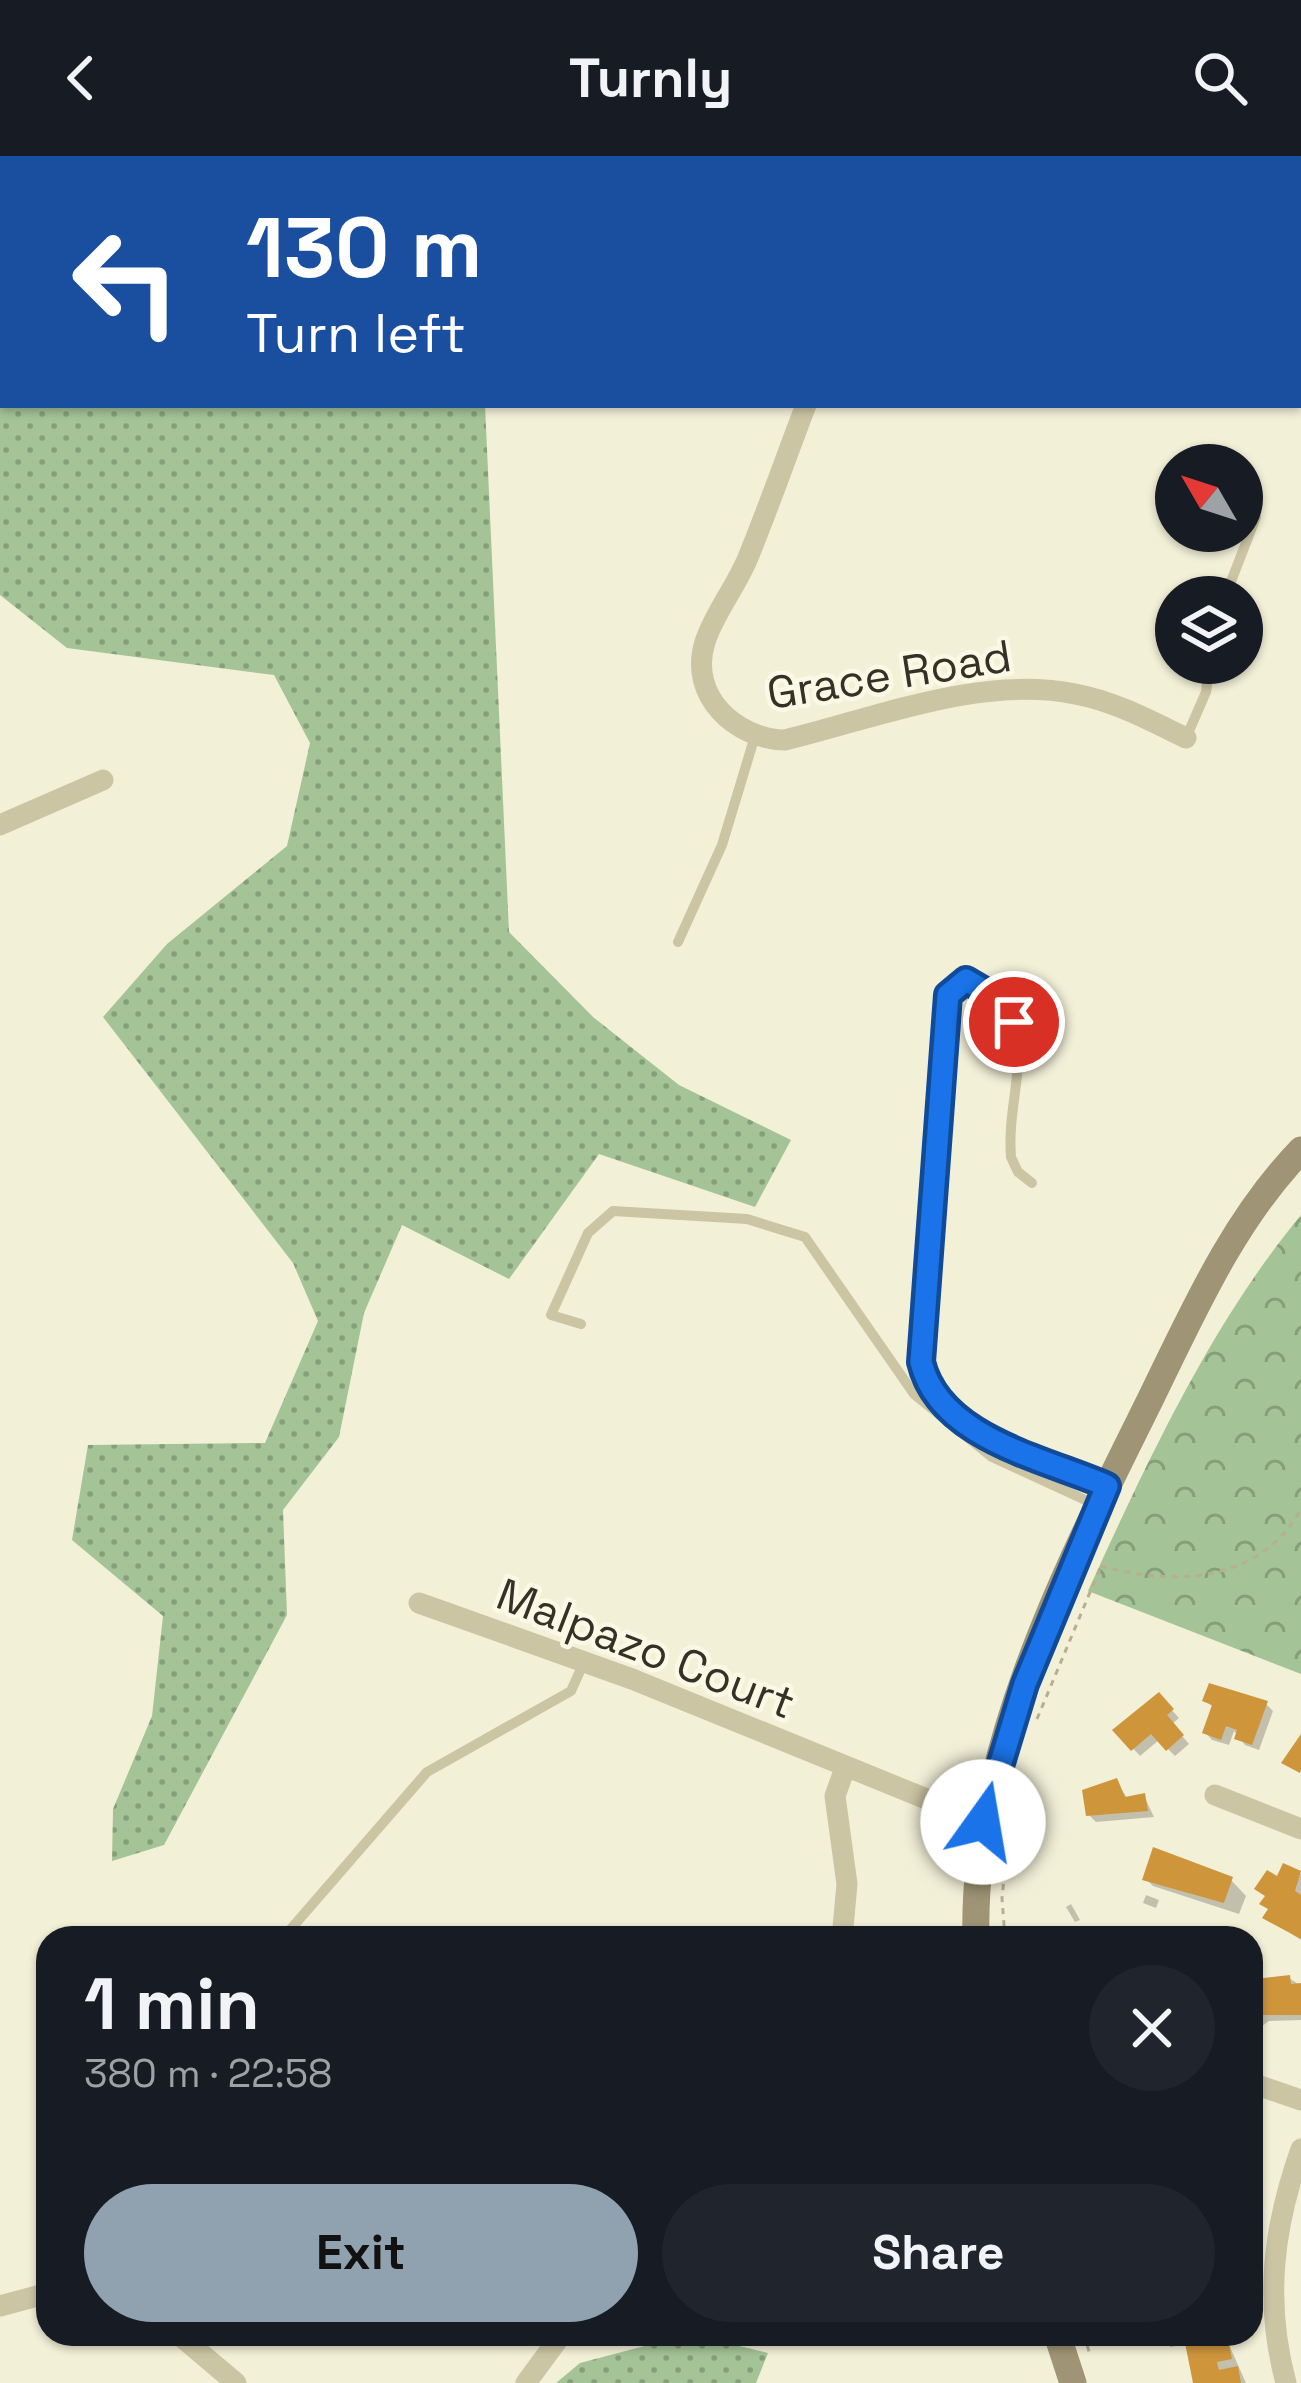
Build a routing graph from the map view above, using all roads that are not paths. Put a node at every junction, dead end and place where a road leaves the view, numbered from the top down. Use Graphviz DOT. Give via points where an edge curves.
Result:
graph roads {
  1 [pos="805,408"];
  2 [pos="1207,684"];
  3 [pos="755,736"];
  4 [pos="1186,738"];
  5 [pos="103,781"];
  6 [pos="0,825"];
  7 [pos="678,942"];
  8 [pos="1301,1150"];
  9 [pos="1032,1183"];
  10 [pos="581,1324"];
  11 [pos="1102,1496"];
  12 [pos="419,1603"];
  13 [pos="584,1662"];
  14 [pos="844,1768"];
  15 [pos="1215,1795"];
  16 [pos="996,1826"];
  17 [pos="1301,1828"];
  18 [pos="293,1926"];
  19 [pos="843,1926"];
  20 [pos="978,1926"];
  21 [pos="1263,2087"];
  22 [pos="1301,2100"];
  23 [pos="1301,2149"];
  24 [pos="36,2296"];
  25 [pos="0,2306"];
  26 [pos="192,2346"];
  27 [pos="553,2346"];
  28 [pos="1062,2346"];
  29 [pos="236,2383"];
  30 [pos="526,2383"];
  31 [pos="1073,2383"];
  32 [pos="1286,2383"];
  1 -- 3 [label="street, Grace Road" via="702,655 718,710"];
  2 -- 4 [label="lane"];
  3 -- 4 [label="street, Grace Road" via="785,740 1005,688 1075,694"];
  3 -- 7 [label="lane" via="722,845"];
  5 -- 6 [label="street"];
  8 -- 11 [label="main road" via="1219,1260"];
  9 -- 11 [label="lane" via="1011,1156 1014,1022 1000,1000 966,980 948,995 940,1054 920,1322 927,1389 956,1418"];
  10 -- 11 [label="lane" via="550,1315 588,1233 614,1211 746,1219 805,1237 914,1394 992,1457"];
  11 -- 16 [label="main road" via="1006,1736"];
  12 -- 13 [label="street, Malpazo Court"];
  13 -- 14 [label="street, Malpazo Court"];
  13 -- 18 [label="lane" via="571,1691 427,1772"];
  14 -- 16 [label="street, Malpazo Court"];
  14 -- 19 [label="street" via="835,1796 847,1884"];
  15 -- 17 [label="street"];
  16 -- 20 [label="main road"];
  21 -- 22 [label="street"];
  23 -- 32 [label="street" via="1274,2252 1274,2322"];
  24 -- 25 [label="street"];
  26 -- 29 [label="street"];
  27 -- 30 [label="street"];
  28 -- 31 [label="main road"];
}
